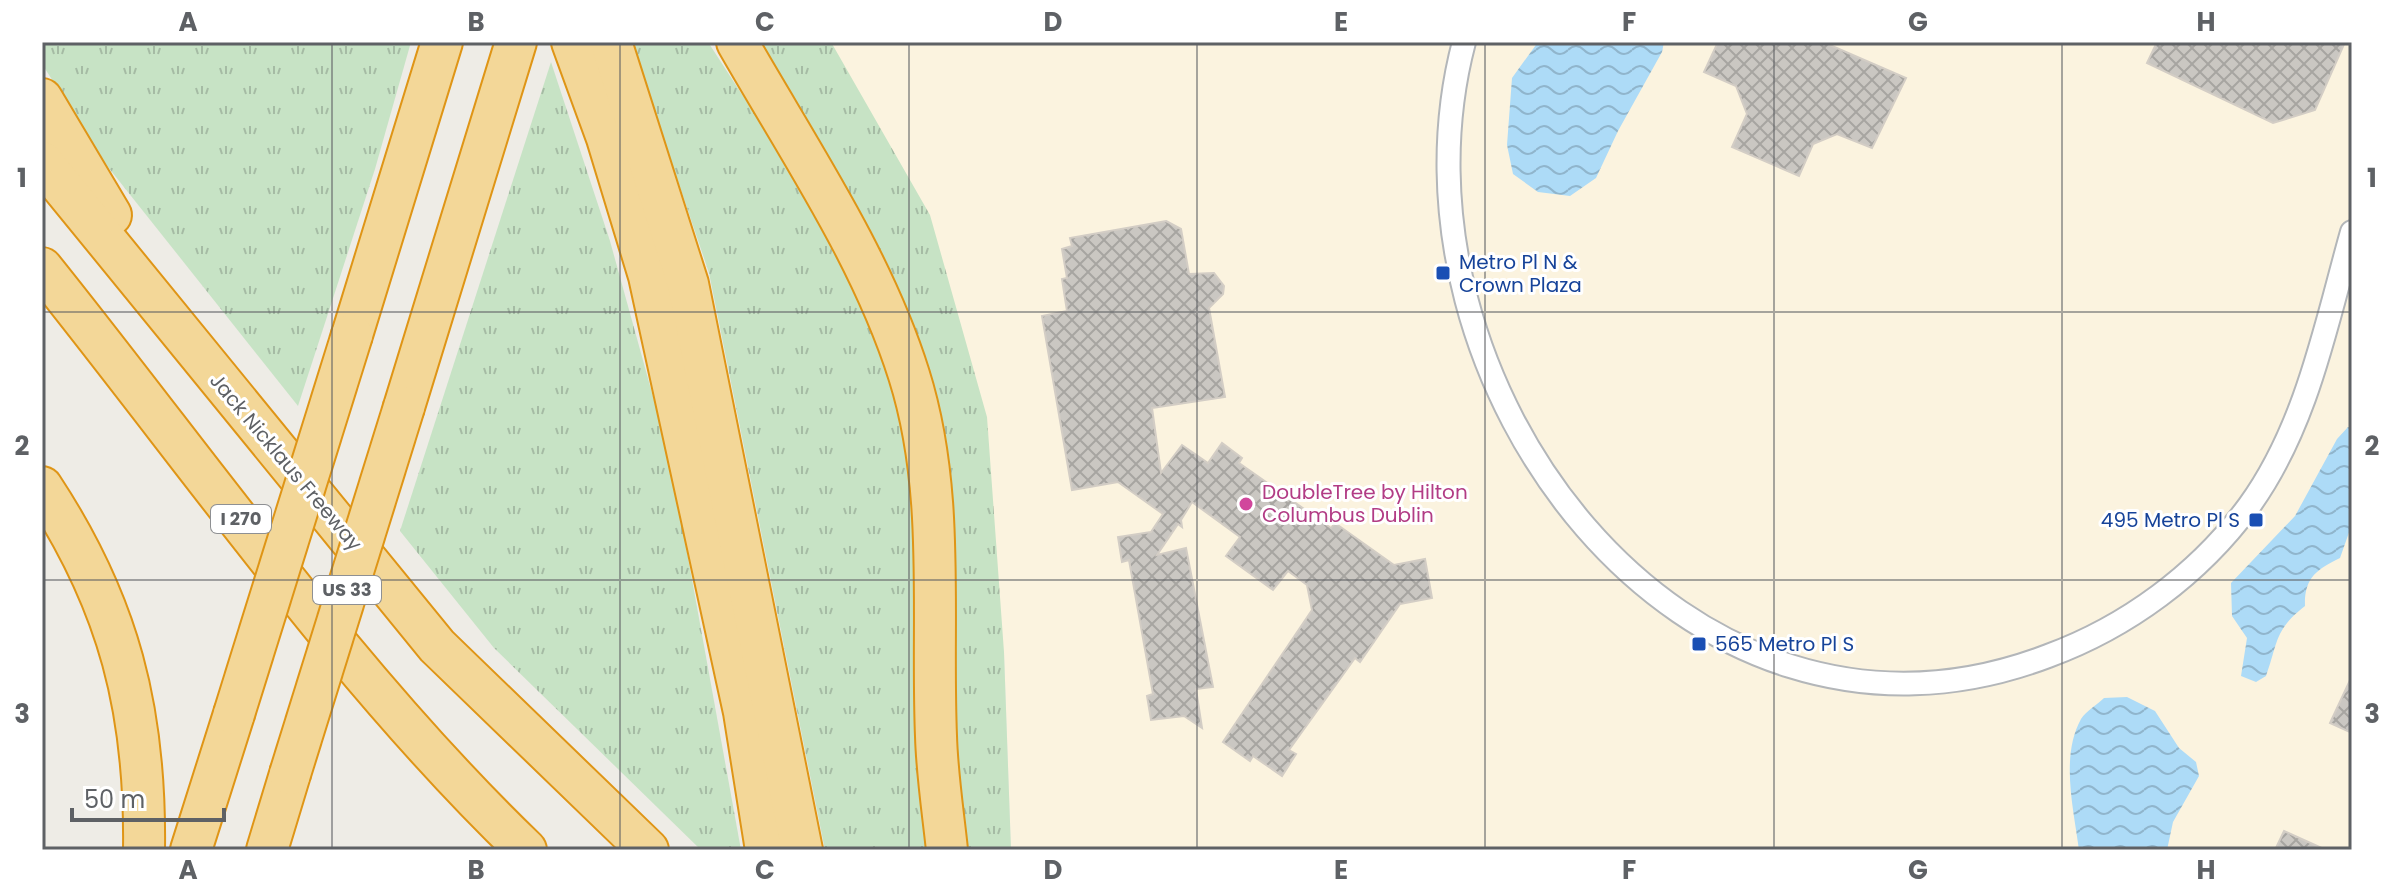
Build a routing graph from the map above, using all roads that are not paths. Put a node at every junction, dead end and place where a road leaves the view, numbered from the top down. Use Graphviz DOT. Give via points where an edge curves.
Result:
graph roads {
  1 [pos="425,42"];
  2 [pos="442,42"];
  3 [pos="516,42"];
  4 [pos="572,42"];
  5 [pos="611,42"];
  6 [pos="737,42"];
  7 [pos="1464,42"];
  8 [pos="42,99"];
  9 [pos="42,162"];
  10 [pos="2352,232"];
  11 [pos="42,268"];
  12 [pos="352,335"];
  13 [pos="191,349"];
  14 [pos="42,487"];
  15 [pos="481,807"];
  16 [pos="144,850"];
  17 [pos="191,850"];
  18 [pos="267,850"];
  19 [pos="512,850"];
  20 [pos="526,850"];
  21 [pos="648,850"];
  22 [pos="766,850"];
  23 [pos="802,850"];
  24 [pos="947,850"];
  1 -- 12 [label="highway"];
  2 -- 12 [label="highway"];
  3 -- 18 [label="highway, US 33, bridge"];
  4 -- 22 [label="highway" via="649,276 744,712"];
  5 -- 23 [label="highway" via="688,284"];
  6 -- 24 [label="highway" via="878,295 909,376 930,474 937,599 936,736"];
  7 -- 10 [label="street" via="1453,115 1451,209 1459,268 1489,369 1514,424 1571,513 1646,589 1732,646 1835,677 1945,680 2016,669 2136,614 2192,568 2248,508 2294,424"];
  8 -- 13 [label="highway"];
  9 -- 13 [label="highway, Jack Nicklaus Freeway"];
  11 -- 15 [label="highway, I 270" via="317,616"];
  12 -- 17 [label="highway, bridge"];
  13 -- 21 [label="highway, Jack Nicklaus Freeway" via="437,646"];
  14 -- 16 [label="highway" via="72,532 102,596 125,665 139,730"];
  15 -- 19 [label="highway"];
  15 -- 20 [label="highway, I 270"];
}
